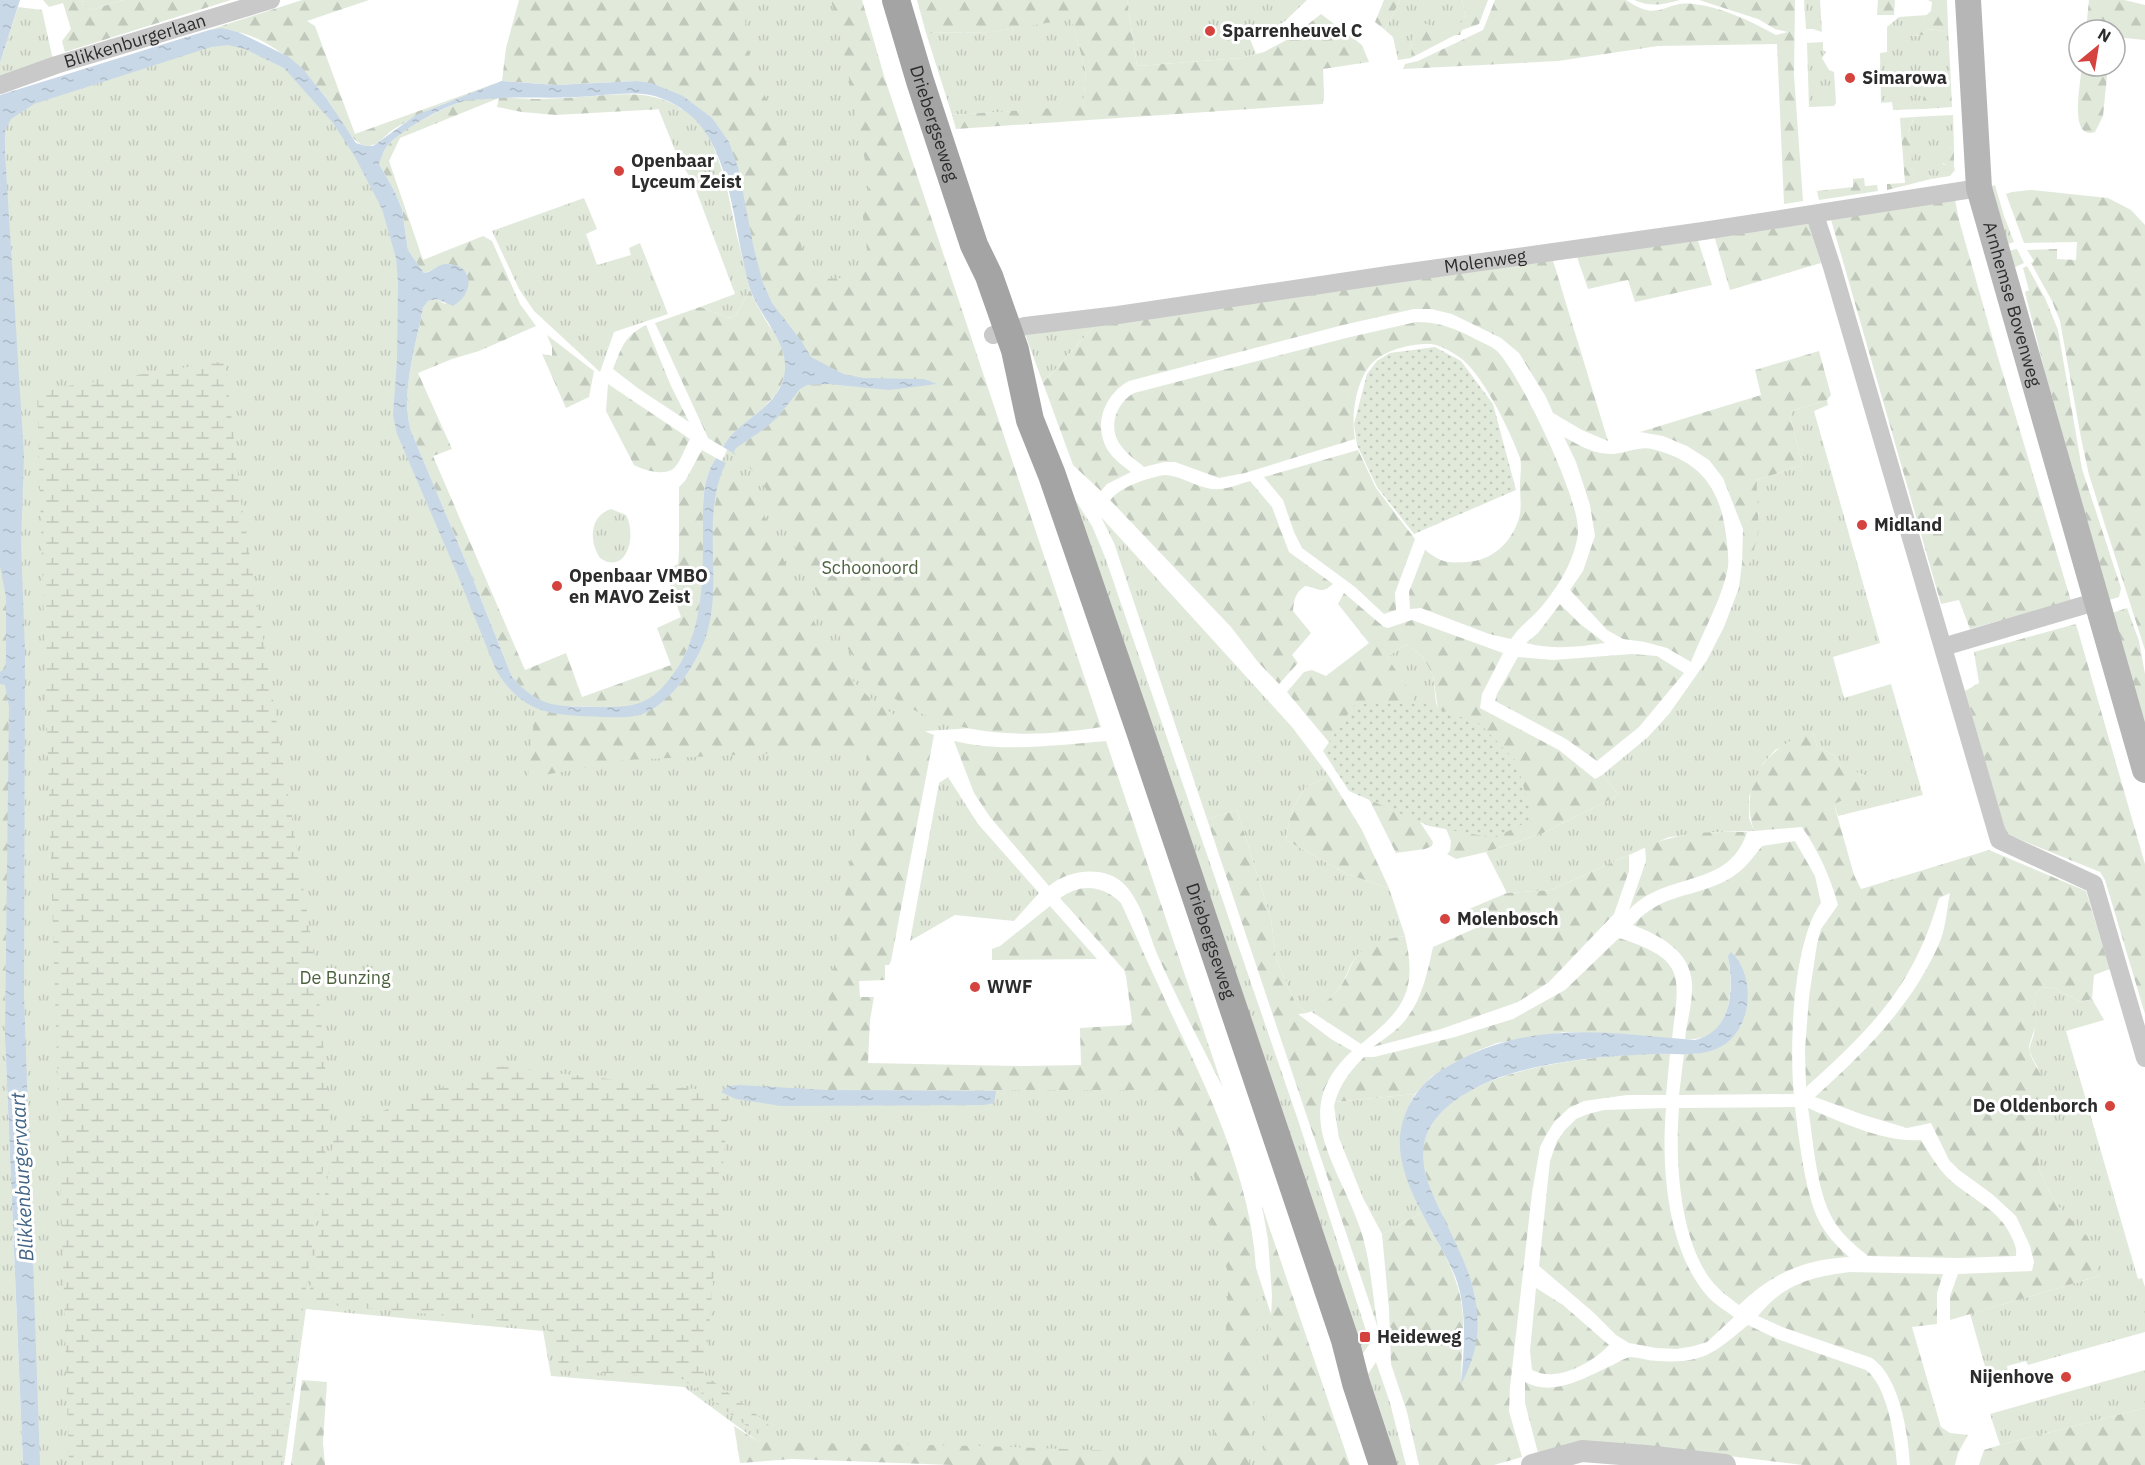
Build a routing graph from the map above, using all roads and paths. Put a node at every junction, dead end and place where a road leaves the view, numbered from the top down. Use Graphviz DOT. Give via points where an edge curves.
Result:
graph roads {
  1 [pos="271,0"];
  2 [pos="896,0"];
  3 [pos="1968,0"];
  4 [pos="2,85"];
  5 [pos="1979,188"];
  6 [pos="1815,215"];
  7 [pos="1000,333"];
  8 [pos="2098,601"];
  9 [pos="1943,647"];
  10 [pos="2145,770"];
  11 [pos="2145,1058"];
  12 [pos="1383,1465"];
  13 [pos="1532,1465"];
  14 [pos="1725,1465"];
  1 -- 4 [label="street, Blikkenburgerlaan"];
  2 -- 7 [label="main road, Driebergseweg" via="974,245 976,284"];
  3 -- 5 [label="main road, Arnhemse Bovenweg"];
  5 -- 6 [label="street, Molenweg"];
  5 -- 8 [label="main road, Arnhemse Bovenweg"];
  6 -- 7 [label="street, Molenweg" via="1025,326"];
  6 -- 9 [label="street"];
  7 -- 12 [label="main road, Driebergseweg" via="1013,388 1052,475 1345,1340"];
  8 -- 9 [label="street"];
  8 -- 10 [label="main road, Arnhemse Bovenweg"];
  9 -- 11 [label="street" via="1999,840 2094,884"];
  13 -- 14 [label="street" via="1582,1451"];
}
